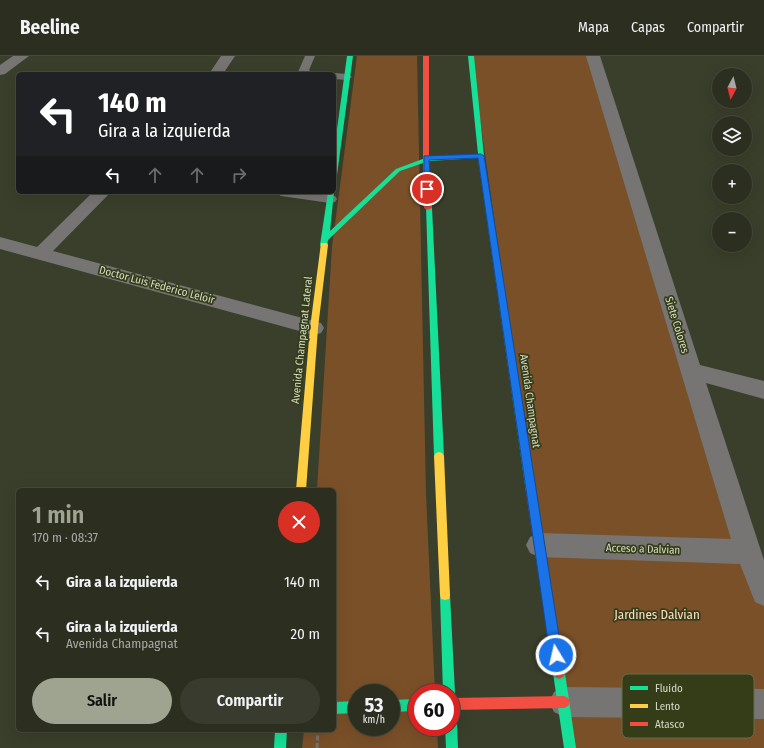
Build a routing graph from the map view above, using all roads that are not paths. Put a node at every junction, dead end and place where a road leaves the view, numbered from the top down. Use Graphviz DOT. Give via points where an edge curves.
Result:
graph roads {
  1 [pos="22,56"];
  2 [pos="310,56"];
  3 [pos="350,56"];
  4 [pos="426,56"];
  5 [pos="471,56"];
  6 [pos="593,56"];
  7 [pos="224,57"];
  8 [pos="3,67"];
  9 [pos="217,72"];
  10 [pos="303,72"];
  11 [pos="336,76"];
  12 [pos="347,77"];
  13 [pos="337,138"];
  14 [pos="336,150"];
  15 [pos="481,156"];
  16 [pos="426,158"];
  17 [pos="101,194"];
  18 [pos="314,194"];
  19 [pos="331,195"];
  20 [pos="324,240"];
  21 [pos="0,243"];
  22 [pos="40,254"];
  23 [pos="314,328"];
  24 [pos="691,371"];
  25 [pos="764,390"];
  26 [pos="301,488"];
  27 [pos="539,545"];
  28 [pos="748,552"];
  29 [pos="764,593"];
  30 [pos="449,684"];
  31 [pos="564,702"];
  32 [pos="622,703"];
  33 [pos="460,704"];
  34 [pos="754,704"];
  35 [pos="764,704"];
  36 [pos="336,708"];
  37 [pos="348,708"];
  38 [pos="281,732"];
  39 [pos="452,736"];
  40 [pos="280,748"];
  41 [pos="452,748"];
  42 [pos="570,748"];
  1 -- 8 [label="street"];
  2 -- 10 [label="lane"];
  3 -- 12 [label="main road"];
  4 -- 16 [label="main road"];
  5 -- 15 [label="main road, Avenida Champagnat"];
  6 -- 24 [label="street, Siete Colores"];
  7 -- 9 [label="street"];
  11 -- 12 [label="lane"];
  12 -- 13 [label="main road"];
  13 -- 14 [label="main road"];
  15 -- 16 [label="main road"];
  15 -- 27 [label="main road, Avenida Champagnat"];
  16 -- 20 [label="main road" via="398,170"];
  16 -- 30 [label="main road"];
  17 -- 22 [label="street"];
  18 -- 19 [label="lane"];
  19 -- 20 [label="main road, Avenida Champagnat Lateral"];
  20 -- 23 [label="main road, Avenida Champagnat Lateral"];
  21 -- 22 [label="street, Doctor Luis Federico Leloir"];
  22 -- 23 [label="street, Doctor Luis Federico Leloir"];
  23 -- 26 [label="main road, Avenida Champagnat Lateral"];
  24 -- 25 [label="street"];
  24 -- 28 [label="street, Siete Colores"];
  27 -- 28 [label="street, Acceso a Dalvian"];
  27 -- 31 [label="main road, Avenida Champagnat"];
  28 -- 29 [label="street, Siete Colores"];
  31 -- 32 [label="street"];
  31 -- 33 [label="main road"];
  31 -- 42 [label="main road, Avenida Champagnat"];
  34 -- 35 [label="street"];
  36 -- 37 [label="main road"];
  38 -- 40 [label="main road"];
  39 -- 41 [label="main road"];
}
